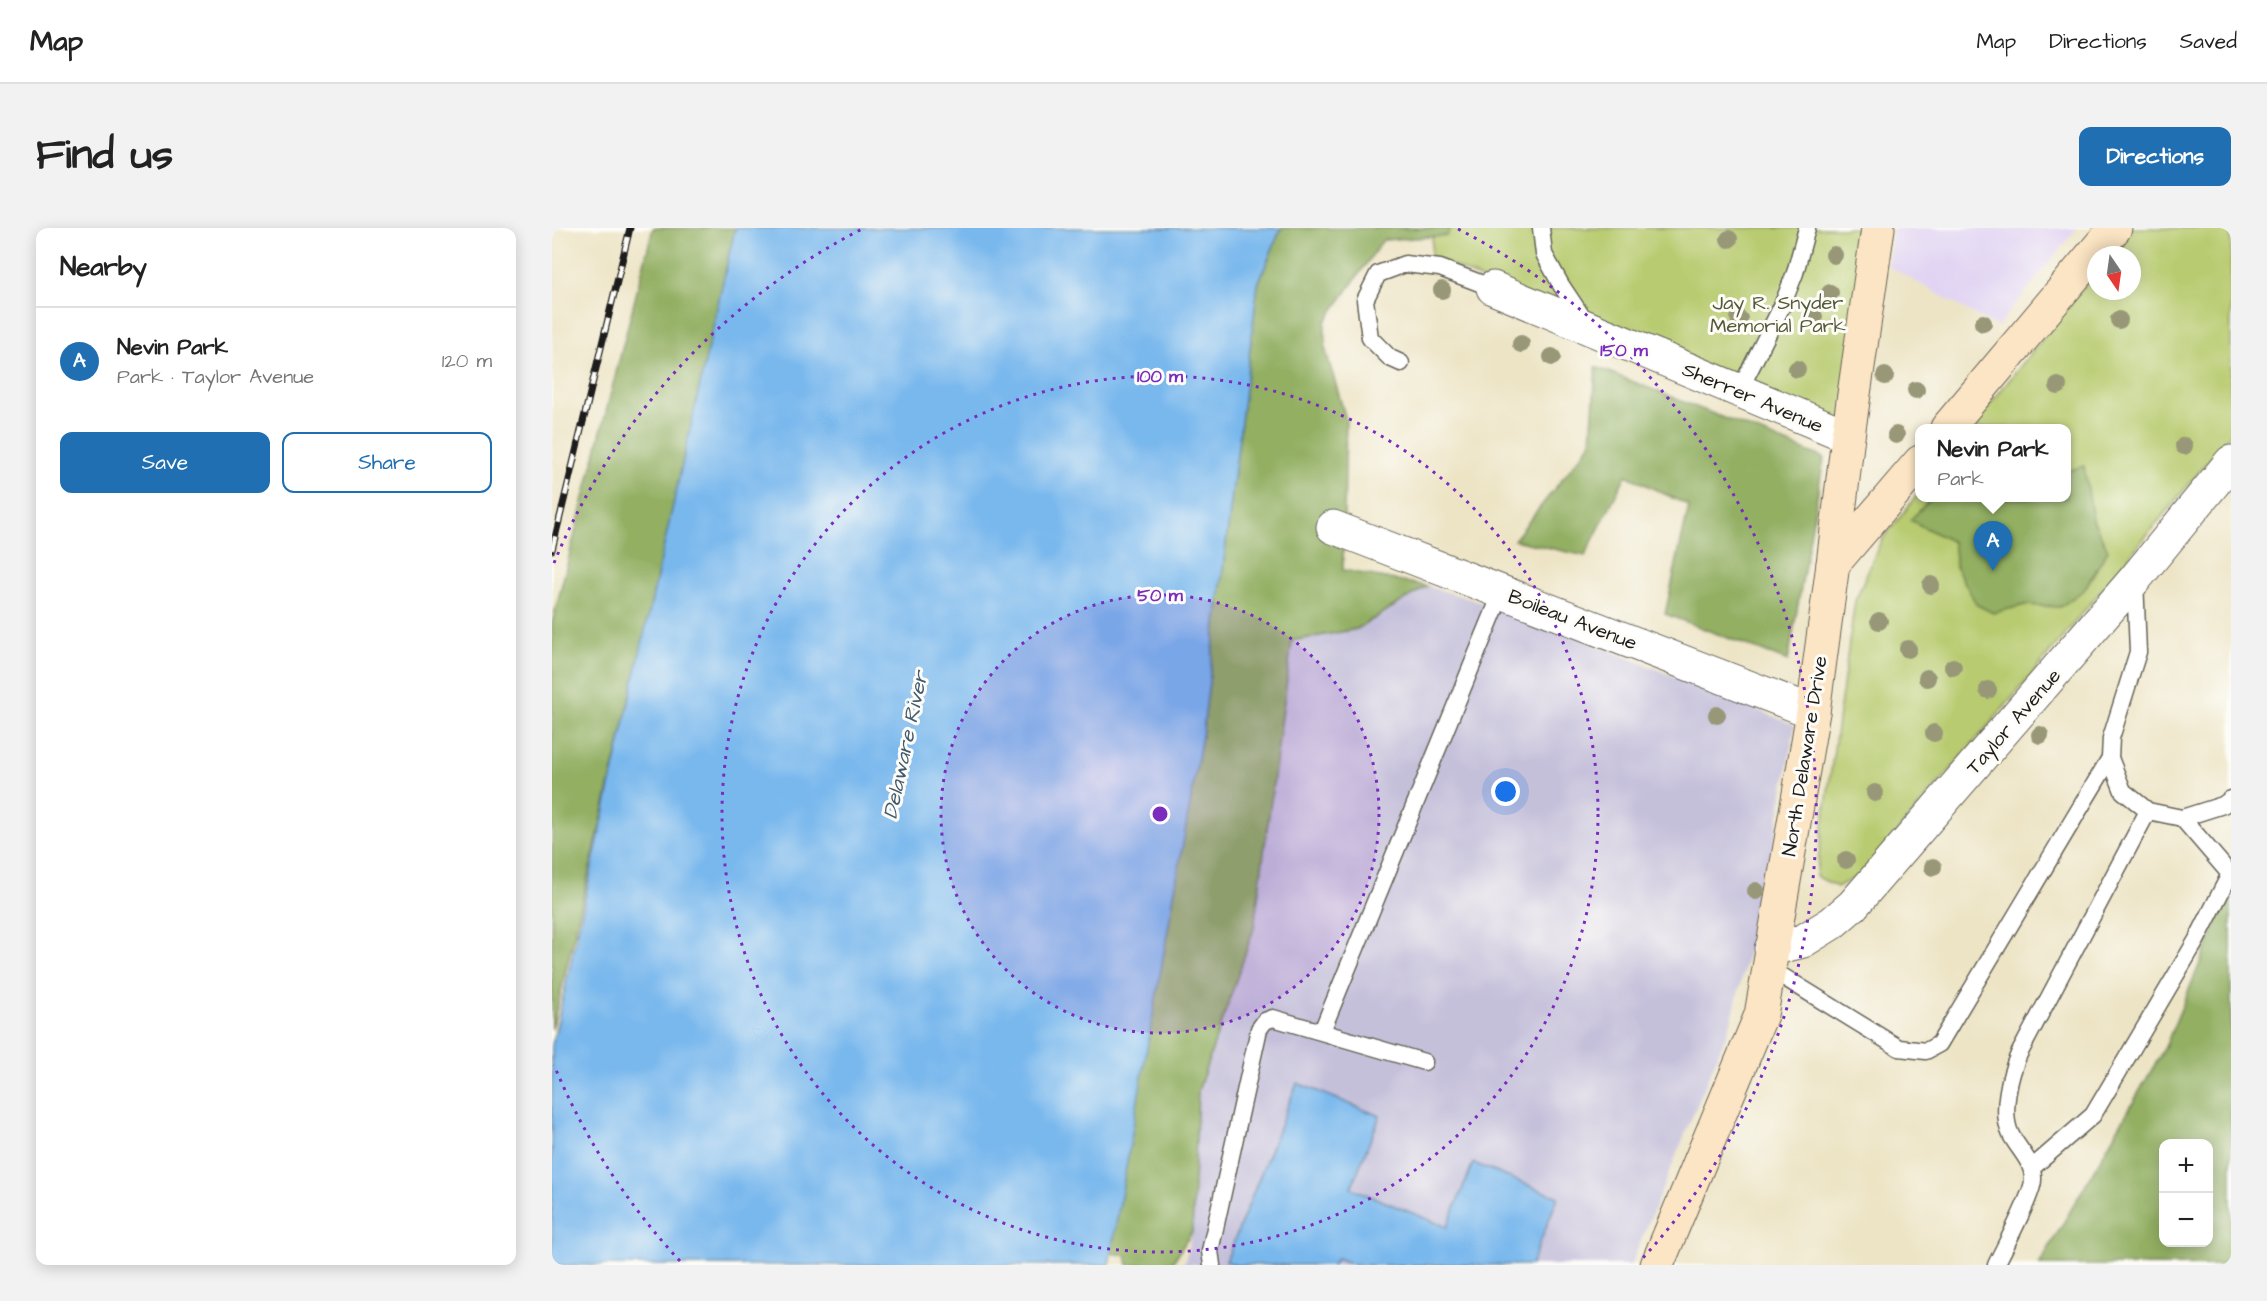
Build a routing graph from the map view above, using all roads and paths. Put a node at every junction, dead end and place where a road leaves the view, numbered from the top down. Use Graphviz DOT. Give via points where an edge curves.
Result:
graph roads {
  1 [pos="1541,228"];
  2 [pos="1807,228"];
  3 [pos="1878,228"];
  4 [pos="2115,228"];
  5 [pos="1493,288"];
  6 [pos="1590,329"];
  7 [pos="1401,363"];
  8 [pos="1739,391"];
  9 [pos="1951,424"];
  10 [pos="1848,436"];
  11 [pos="2231,462"];
  12 [pos="1915,468"];
  13 [pos="1333,527"];
  14 [pos="1833,564"];
  15 [pos="2135,579"];
  16 [pos="1502,592"];
  17 [pos="1813,712"];
  18 [pos="2110,758"];
  19 [pos="2231,799"];
  20 [pos="2148,811"];
  21 [pos="2182,818"];
  22 [pos="1770,958"];
  23 [pos="1322,1031"];
  24 [pos="1424,1062"];
  25 [pos="2033,1167"];
  26 [pos="1212,1265"];
  27 [pos="1657,1265"];
  28 [pos="1996,1265"];
  1 -- 6 [label="lane" via="1544,254"];
  2 -- 8 [label="lane" via="1782,306"];
  3 -- 10 [label="main road, North Delaware Drive"];
  4 -- 9 [label="main road"];
  5 -- 6 [label="street, Sherrer Avenue"];
  5 -- 7 [label="lane" via="1440,267 1405,264 1378,274 1365,300 1370,338 1390,358"];
  6 -- 8 [label="street, Sherrer Avenue"];
  8 -- 10 [label="street, Sherrer Avenue"];
  10 -- 14 [label="main road, North Delaware Drive"];
  11 -- 15 [label="street, Taylor Avenue"];
  12 -- 14 [label="main road"];
  13 -- 16 [label="street, Boileau Avenue"];
  14 -- 17 [label="main road, North Delaware Drive"];
  15 -- 18 [label="lane" via="2138,652 2111,738"];
  15 -- 22 [label="street, Taylor Avenue" via="1853,905 1832,923"];
  16 -- 17 [label="street, Boileau Avenue"];
  16 -- 23 [label="lane"];
  17 -- 22 [label="main road, North Delaware Drive"];
  18 -- 20 [label="lane" via="2123,790"];
  18 -- 22 [label="lane" via="1939,1044 1926,1052 1899,1048"];
  19 -- 21 [label="lane"];
  20 -- 21 [label="lane"];
  20 -- 25 [label="lane" via="2009,1077 2009,1131"];
  21 -- 25 [label="lane" via="2230,874 2196,941 2093,1115"];
  22 -- 27 [label="main road, North Delaware Drive" via="1761,1015"];
  23 -- 24 [label="lane"];
  23 -- 26 [label="lane" via="1273,1018 1259,1029 1210,1251"];
  25 -- 28 [label="lane" via="2033,1183"];
}
